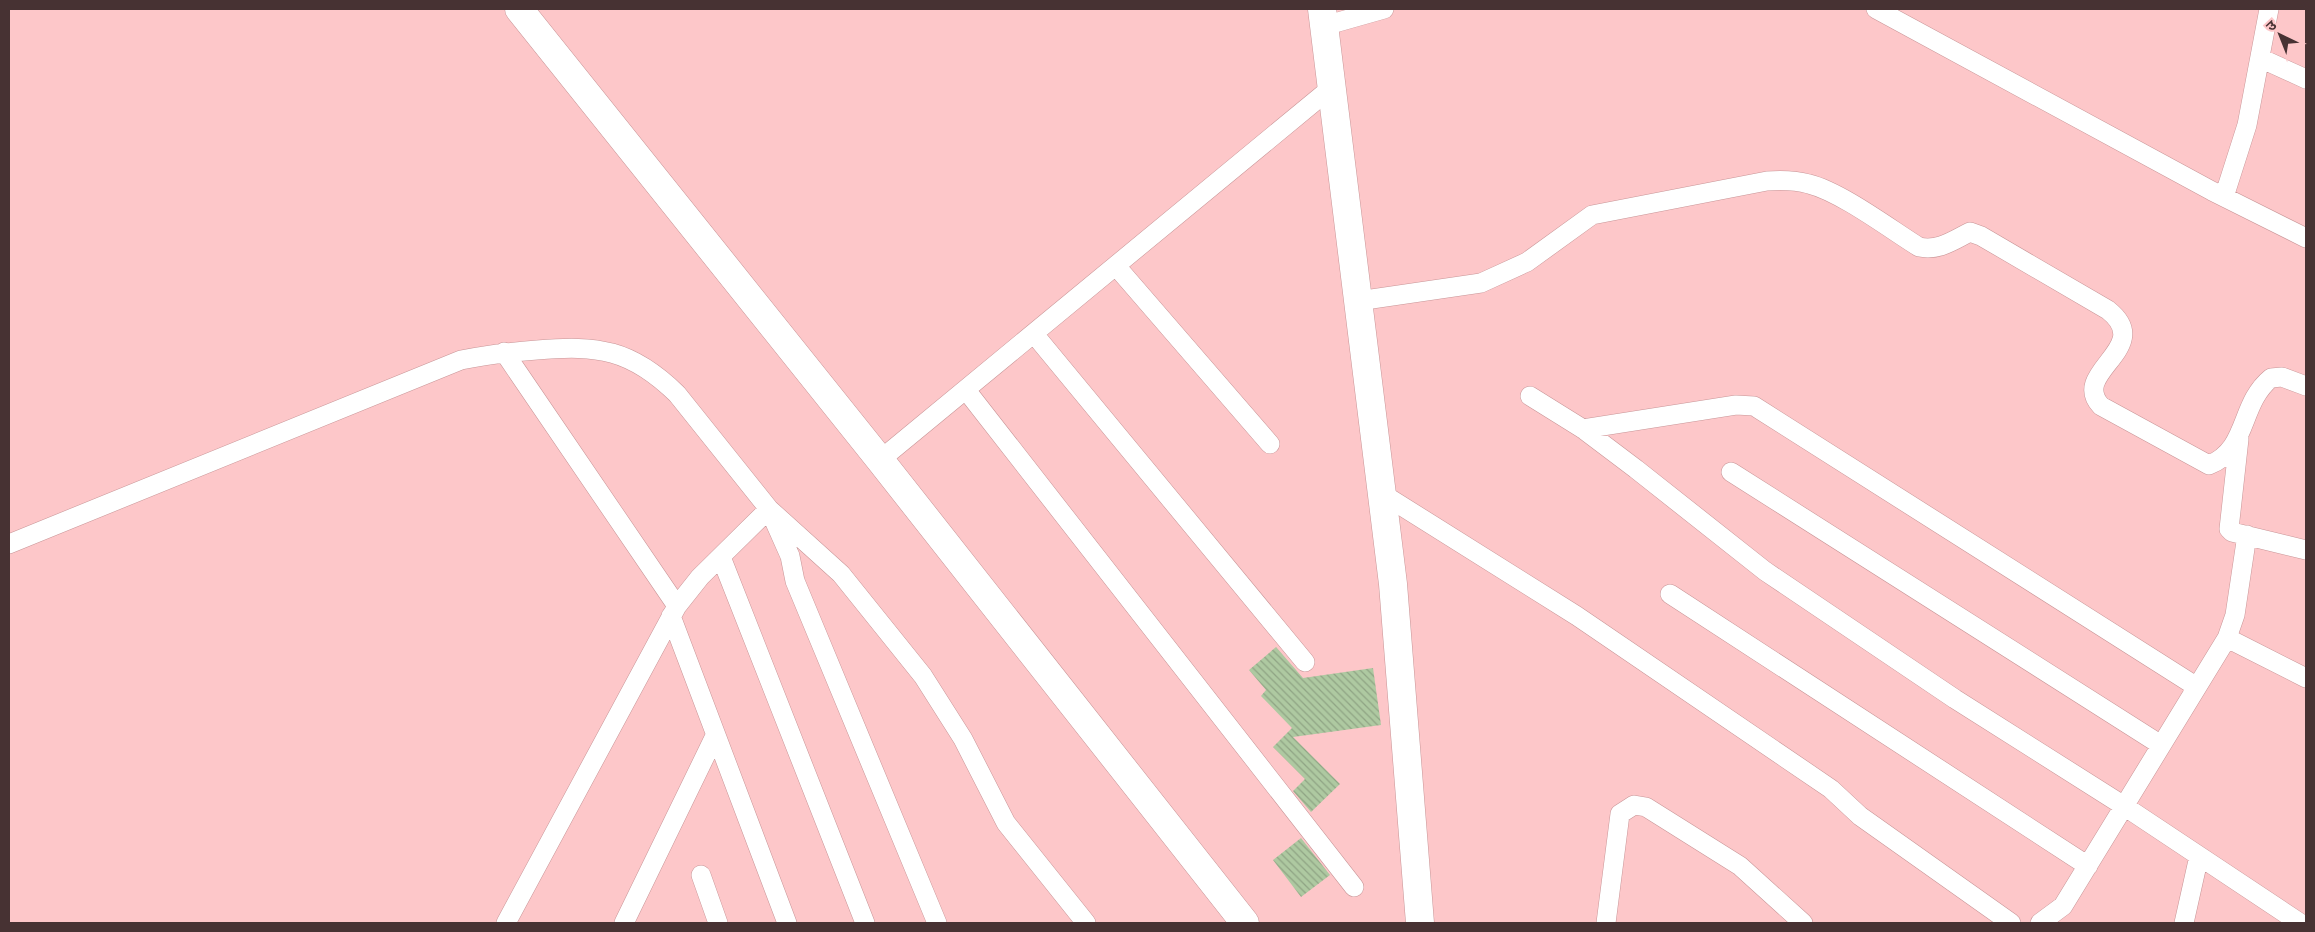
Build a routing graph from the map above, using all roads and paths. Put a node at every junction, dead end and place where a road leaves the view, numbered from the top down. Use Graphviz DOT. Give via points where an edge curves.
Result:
graph roads {
  1 [pos="519,9"];
  2 [pos="1384,9"];
  3 [pos="1876,9"];
  4 [pos="2269,9"];
  5 [pos="1323,17"];
  6 [pos="2260,58"];
  7 [pos="2306,79"];
  8 [pos="1332,88"];
  9 [pos="2224,197"];
  10 [pos="2306,238"];
  11 [pos="1116,266"];
  12 [pos="1358,301"];
  13 [pos="1034,334"];
  14 [pos="504,352"];
  15 [pos="2306,386"];
  16 [pos="966,390"];
  17 [pos="1530,396"];
  18 [pos="1583,429"];
  19 [pos="2238,439"];
  20 [pos="1270,444"];
  21 [pos="880,460"];
  22 [pos="1731,472"];
  23 [pos="1382,493"];
  24 [pos="769,509"];
  25 [pos="2247,535"];
  26 [pos="9,544"];
  27 [pos="2306,550"];
  28 [pos="721,557"];
  29 [pos="1670,594"];
  30 [pos="674,611"];
  31 [pos="2227,638"];
  32 [pos="1305,662"];
  33 [pos="2306,678"];
  34 [pos="2197,687"];
  35 [pos="716,736"];
  36 [pos="2161,745"];
  37 [pos="2124,806"];
  38 [pos="2199,856"];
  39 [pos="2088,866"];
  40 [pos="701,875"];
  41 [pos="1354,887"];
  42 [pos="506,923"];
  43 [pos="624,923"];
  44 [pos="718,923"];
  45 [pos="787,923"];
  46 [pos="865,923"];
  47 [pos="937,923"];
  48 [pos="1086,923"];
  49 [pos="1245,923"];
  50 [pos="1420,923"];
  51 [pos="1606,923"];
  52 [pos="1803,923"];
  53 [pos="2011,923"];
  54 [pos="2040,923"];
  55 [pos="2184,923"];
  56 [pos="2300,923"];
  1 -- 21 [label="street"];
  2 -- 5 [label="street"];
  3 -- 9 [label="street"];
  4 -- 6 [label="street"];
  5 -- 8 [label="street"];
  6 -- 7 [label="street"];
  6 -- 9 [label="street" via="2247,125"];
  8 -- 11 [label="street"];
  8 -- 12 [label="street"];
  9 -- 10 [label="street"];
  11 -- 13 [label="street"];
  11 -- 20 [label="street"];
  12 -- 19 [label="street" via="1481,283 1527,262 1592,215 1767,180 1791,180 1832,193 1919,247 1942,247 1970,232 1993,242 2108,310 2122,323 2124,334 2093,390 2094,399 2101,406 2209,465 2219,461"];
  12 -- 23 [label="street"];
  13 -- 16 [label="street"];
  13 -- 32 [label="street"];
  14 -- 24 [label="street" via="586,347 638,363 677,394"];
  14 -- 26 [label="street" via="461,360 433,370"];
  14 -- 30 [label="street"];
  15 -- 19 [label="street" via="2282,377 2271,378 2253,398"];
  16 -- 21 [label="street"];
  16 -- 41 [label="street"];
  17 -- 18 [label="street"];
  18 -- 34 [label="street" via="1736,405 1754,406"];
  18 -- 37 [label="street" via="1765,571 1955,699"];
  19 -- 25 [label="street" via="2229,528 2232,532"];
  21 -- 49 [label="street"];
  22 -- 36 [label="street"];
  23 -- 50 [label="street"];
  23 -- 53 [label="street" via="1577,616 1831,789 1860,816"];
  24 -- 28 [label="street"];
  24 -- 47 [label="street" via="790,556 795,581"];
  24 -- 48 [label="street" via="841,574 923,676 963,739 1006,823"];
  25 -- 27 [label="street"];
  25 -- 31 [label="street" via="2235,615"];
  28 -- 30 [label="street" via="700,577"];
  28 -- 46 [label="street"];
  29 -- 39 [label="street"];
  30 -- 35 [label="street"];
  30 -- 42 [label="street"];
  31 -- 33 [label="street"];
  31 -- 34 [label="street"];
  34 -- 36 [label="street"];
  35 -- 43 [label="street"];
  35 -- 45 [label="street"];
  36 -- 37 [label="street"];
  37 -- 38 [label="street"];
  37 -- 39 [label="street"];
  38 -- 55 [label="street"];
  38 -- 56 [label="street"];
  39 -- 54 [label="street" via="2063,906"];
  40 -- 44 [label="street"];
  51 -- 52 [label="street" via="1620,814 1634,805 1646,807 1740,866"];
}
